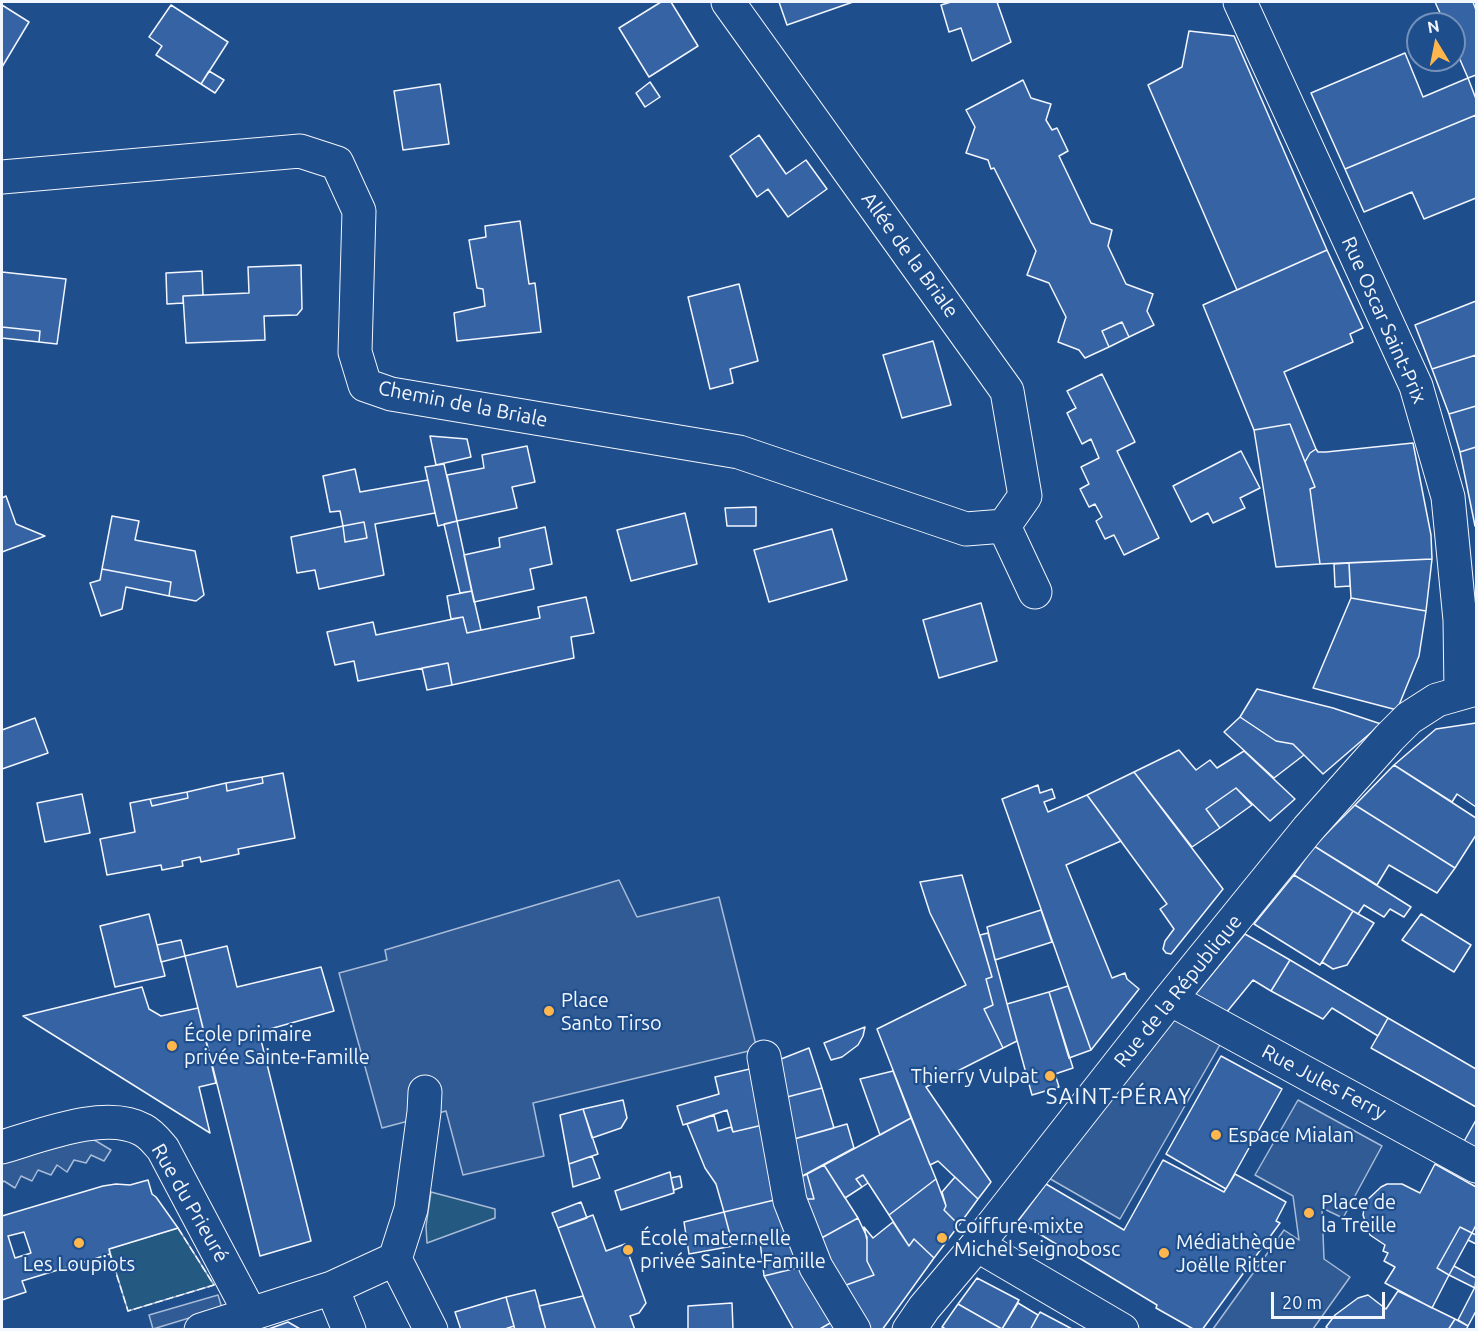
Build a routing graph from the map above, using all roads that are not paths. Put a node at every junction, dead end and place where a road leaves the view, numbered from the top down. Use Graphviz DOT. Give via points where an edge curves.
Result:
graph roads {
  1 [pos="728,2"];
  2 [pos="1240,2"];
  3 [pos="2,177"];
  4 [pos="1004,526"];
  5 [pos="1035,592"];
  6 [pos="1469,691"];
  7 [pos="1170,999"];
  8 [pos="764,1058"];
  9 [pos="424,1092"];
  10 [pos="2,1147"];
  11 [pos="1476,1166"];
  12 [pos="977,1245"];
  13 [pos="395,1259"];
  14 [pos="332,1288"];
  15 [pos="250,1313"];
  16 [pos="201,1329"];
  17 [pos="349,1329"];
  18 [pos="431,1329"];
  19 [pos="854,1329"];
  20 [pos="909,1329"];
  21 [pos="1122,1329"];
  1 -- 4 [label="street, Allée de la Briale" via="1007,391 1025,496"];
  2 -- 6 [label="street, Rue Oscar Saint-Prix" via="1416,386 1449,497"];
  3 -- 4 [label="street, Chemin de la Briale" via="300,151 337,163 359,211 354,352 365,385 391,394 739,452 966,529"];
  4 -- 5 [label="street"];
  6 -- 7 [label="street, Rue de la République" via="1437,700 1409,718 1389,738 1308,829"];
  7 -- 11 [label="street, Rue Jules Ferry"];
  7 -- 12 [label="street, Rue de la République"];
  8 -- 19 [label="street" via="790,1201 816,1267"];
  9 -- 13 [label="street" via="411,1209"];
  10 -- 15 [label="street, Rue du Prieuré" via="104,1121 123,1122 143,1130 163,1149"];
  12 -- 20 [label="street, Rue de la République"];
  12 -- 21 [label="street"];
  13 -- 14 [label="street"];
  13 -- 18 [label="street"];
  14 -- 15 [label="street"];
  14 -- 17 [label="street"];
  15 -- 16 [label="street"];
}
